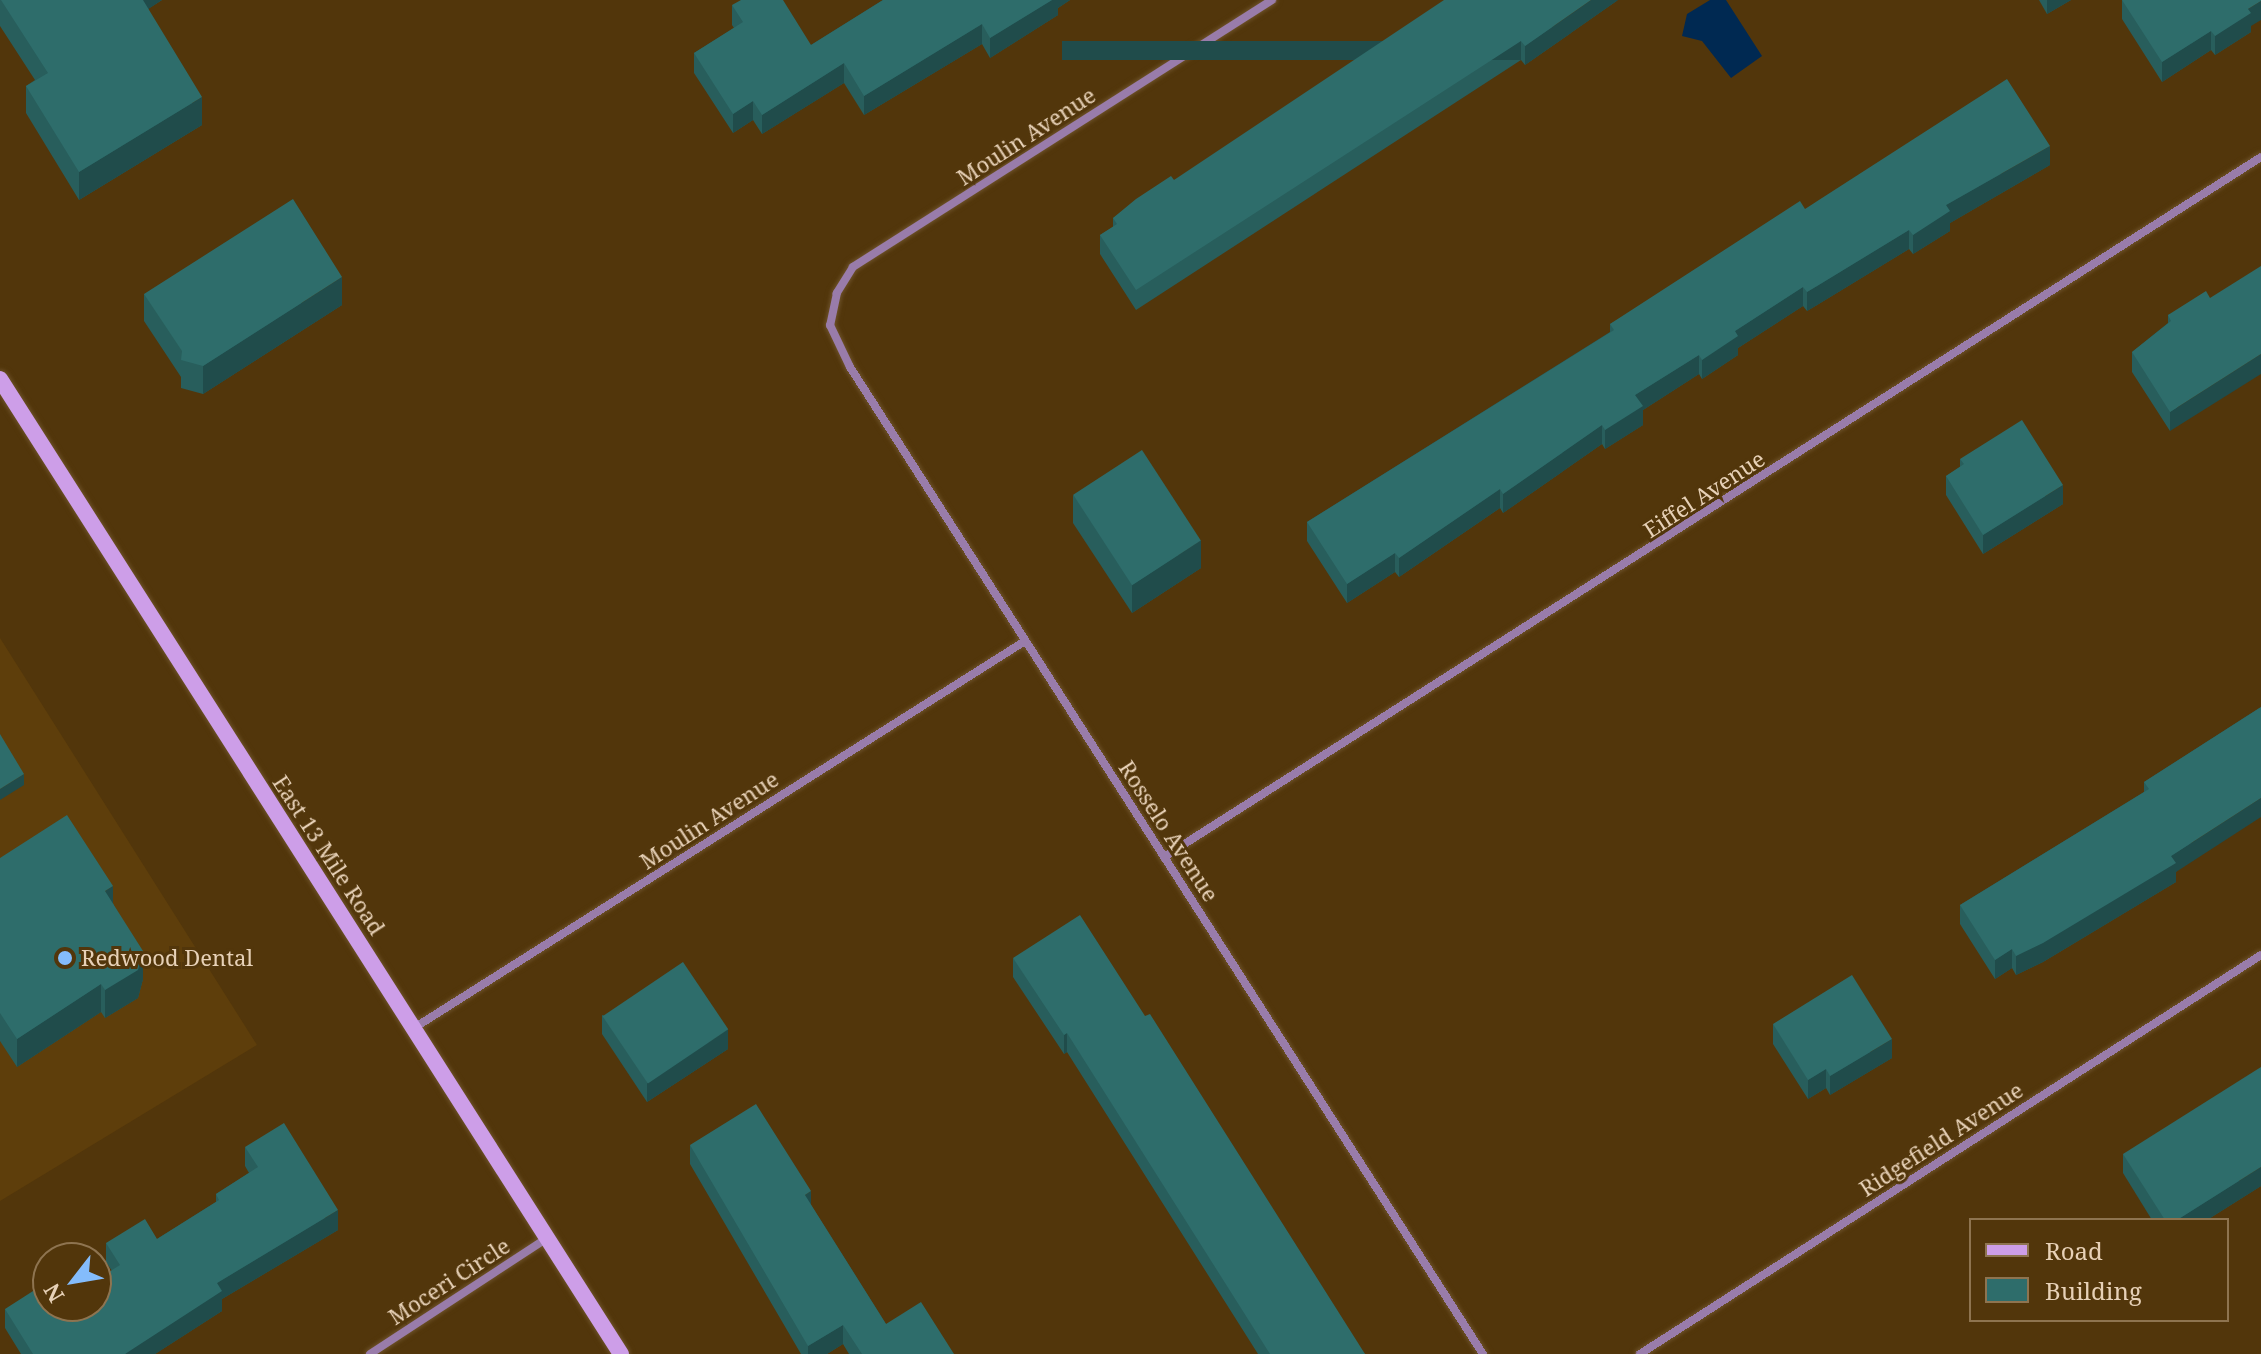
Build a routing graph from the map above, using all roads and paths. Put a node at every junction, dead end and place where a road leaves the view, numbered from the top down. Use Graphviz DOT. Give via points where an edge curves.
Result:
graph roads {
  1 [pos="1272,0"];
  2 [pos="2261,157"];
  3 [pos="830,325"];
  4 [pos="0,379"];
  5 [pos="1025,641"];
  6 [pos="1164,857"];
  7 [pos="2261,955"];
  8 [pos="413,1028"];
  9 [pos="547,1238"];
  10 [pos="370,1354"];
  11 [pos="621,1354"];
  12 [pos="1483,1354"];
  13 [pos="1640,1354"];
  1 -- 3 [label="street, Moulin Avenue" via="853,267 837,293"];
  2 -- 6 [label="street, Eiffel Avenue"];
  3 -- 5 [label="street, Rosselo Avenue" via="850,367"];
  4 -- 8 [label="main road, East 13 Mile Road"];
  5 -- 6 [label="street, Rosselo Avenue"];
  5 -- 8 [label="street, Moulin Avenue"];
  6 -- 12 [label="street, Rosselo Avenue"];
  7 -- 13 [label="street, Ridgefield Avenue"];
  8 -- 9 [label="main road, East 13 Mile Road"];
  9 -- 10 [label="street, Moceri Circle"];
  9 -- 11 [label="main road, East 13 Mile Road"];
}
